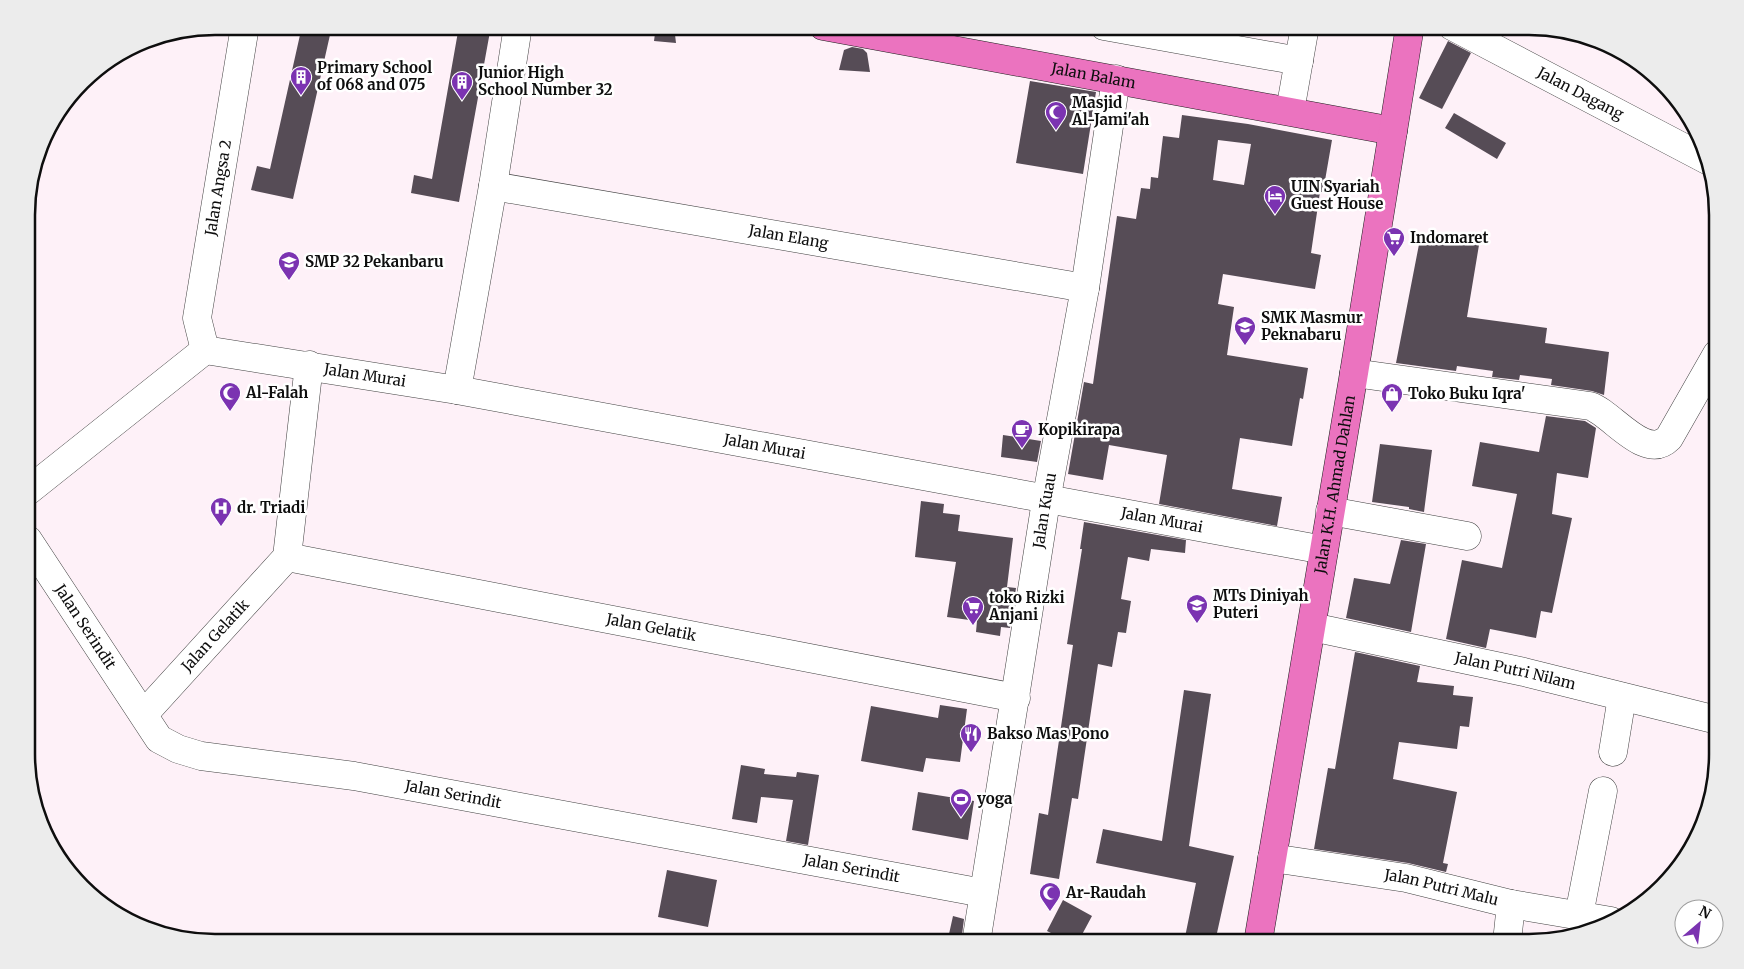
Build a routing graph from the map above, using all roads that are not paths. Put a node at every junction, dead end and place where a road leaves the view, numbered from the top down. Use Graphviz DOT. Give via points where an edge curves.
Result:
graph roads {
  1 [pos="244,35"];
  2 [pos="517,35"];
  3 [pos="874,35"];
  4 [pos="1154,35"];
  5 [pos="1303,35"];
  6 [pos="1409,35"];
  7 [pos="1469,35"];
  8 [pos="1299,61"];
  9 [pos="1116,78"];
  10 [pos="1290,111"];
  11 [pos="1393,131"];
  12 [pos="1698,155"];
  13 [pos="493,186"];
  14 [pos="1085,288"];
  15 [pos="205,350"];
  16 [pos="309,365"];
  17 [pos="1354,373"];
  18 [pos="1709,384"];
  19 [pos="457,390"];
  20 [pos="35,486"];
  21 [pos="1046,501"];
  22 [pos="1330,511"];
  23 [pos="1467,536"];
  24 [pos="35,550"];
  25 [pos="1324,550"];
  26 [pos="287,557"];
  27 [pos="1312,627"];
  28 [pos="1622,697"];
  29 [pos="1016,698"];
  30 [pos="144,714"];
  31 [pos="1709,718"];
  32 [pos="1613,752"];
  33 [pos="1603,791"];
  34 [pos="1272,858"];
  35 [pos="983,893"];
  36 [pos="1512,904"];
  37 [pos="1579,915"];
  38 [pos="1600,919"];
  39 [pos="977,934"];
  40 [pos="1259,934"];
  41 [pos="1508,934"];
  1 -- 15 [label="street, Jalan Angsa 2" via="197,318"];
  2 -- 13 [label="street"];
  3 -- 9 [label="main road, Jalan Balam"];
  4 -- 8 [label="street"];
  5 -- 8 [label="street"];
  6 -- 11 [label="main road, Jalan K.H. Ahmad Dahlan"];
  7 -- 12 [label="street, Jalan Dagang"];
  8 -- 10 [label="street"];
  9 -- 10 [label="main road, Jalan Balam"];
  9 -- 14 [label="street, Jalan Kuau"];
  10 -- 11 [label="main road, Jalan Balam"];
  11 -- 17 [label="main road, Jalan K.H. Ahmad Dahlan"];
  13 -- 14 [label="street, Jalan Elang"];
  13 -- 19 [label="street"];
  14 -- 21 [label="street, Jalan Kuau"];
  15 -- 16 [label="street, Jalan Murai"];
  15 -- 20 [label="street"];
  16 -- 19 [label="street, Jalan Murai"];
  16 -- 26 [label="street"];
  17 -- 18 [label="street" via="1590,406 1606,414 1628,434 1648,444 1659,443"];
  17 -- 22 [label="main road, Jalan K.H. Ahmad Dahlan"];
  19 -- 21 [label="street, Jalan Murai"];
  21 -- 25 [label="street, Jalan Murai"];
  21 -- 29 [label="street, Jalan Kuau"];
  22 -- 23 [label="street"];
  22 -- 25 [label="main road, Jalan K.H. Ahmad Dahlan"];
  24 -- 30 [label="street, Jalan Serindit"];
  25 -- 27 [label="main road, Jalan K.H. Ahmad Dahlan"];
  26 -- 29 [label="street, Jalan Gelatik"];
  26 -- 30 [label="street, Jalan Gelatik"];
  27 -- 28 [label="street, Jalan Putri Nilam" via="1524,672"];
  27 -- 34 [label="main road, Jalan K.H. Ahmad Dahlan"];
  28 -- 31 [label="street, Jalan Putri Nilam"];
  28 -- 32 [label="street"];
  29 -- 35 [label="street, Jalan Kuau"];
  30 -- 35 [label="street, Jalan Serindit" via="159,739 201,756 354,776"];
  33 -- 37 [label="street"];
  34 -- 36 [label="street, Jalan Putri Malu" via="1406,878"];
  34 -- 40 [label="main road, Jalan K.H. Ahmad Dahlan"];
  35 -- 39 [label="street, Jalan Kuau"];
  36 -- 37 [label="street, Jalan Putri Malu"];
  36 -- 41 [label="street"];
  37 -- 38 [label="street, Jalan Putri Malu"];
}
